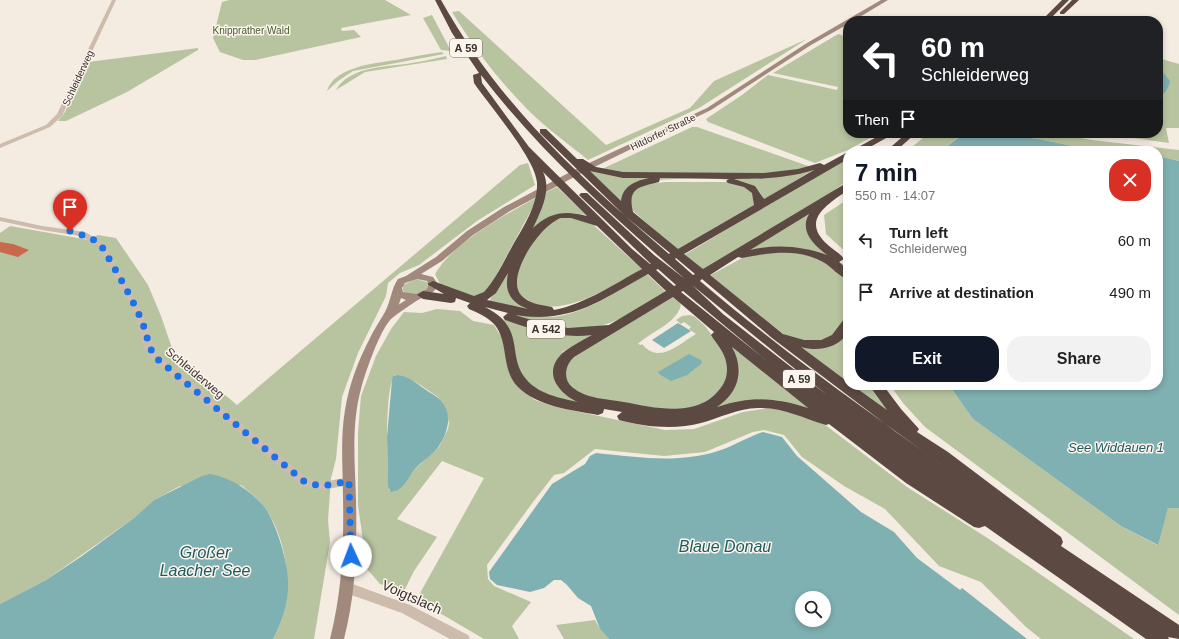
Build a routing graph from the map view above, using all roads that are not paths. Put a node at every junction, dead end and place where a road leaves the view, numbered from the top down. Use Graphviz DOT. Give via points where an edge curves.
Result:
graph roads {
  1 [pos="114,0"];
  2 [pos="430,0"];
  3 [pos="438,0"];
  4 [pos="885,0"];
  5 [pos="1066,0"];
  6 [pos="1076,0"];
  7 [pos="857,16"];
  8 [pos="1049,16"];
  9 [pos="1059,16"];
  10 [pos="843,24"];
  11 [pos="477,76"];
  12 [pos="499,92"];
  13 [pos="881,138"];
  14 [pos="906,138"];
  15 [pos="558,145"];
  16 [pos="0,146"];
  17 [pos="866,146"];
  18 [pos="897,146"];
  19 [pos="524,147"];
  20 [pos="843,158"];
  21 [pos="838,160"];
  22 [pos="843,188"];
  23 [pos="838,192"];
  24 [pos="759,206"];
  25 [pos="628,213"];
  26 [pos="0,219"];
  27 [pos="601,225"];
  28 [pos="731,258"];
  29 [pos="438,259"];
  30 [pos="843,261"];
  31 [pos="843,272"];
  32 [pos="411,276"];
  33 [pos="431,282"];
  34 [pos="397,291"];
  35 [pos="420,296"];
  36 [pos="472,303"];
  37 [pos="569,311"];
  38 [pos="698,313"];
  39 [pos="387,318"];
  40 [pos="622,323"];
  41 [pos="843,330"];
  42 [pos="776,335"];
  43 [pos="843,385"];
  44 [pos="850,390"];
  45 [pos="880,390"];
  46 [pos="844,428"];
  47 [pos="948,460"];
  48 [pos="349,481"];
  49 [pos="347,588"];
  50 [pos="1179,634"];
  51 [pos="337,639"];
  52 [pos="463,639"];
  53 [pos="1153,639"];
  54 [pos="1160,639"];
  1 -- 16 [label="street, Schleiderweg" via="60,115 48,126"];
  2 -- 11 [label="highway, A 59" via="461,54"];
  3 -- 12 [label="highway, A 59" via="470,53"];
  4 -- 7 [label="main road, Hitdorfer Straße"];
  5 -- 8 [label="highway"];
  6 -- 9 [label="highway"];
  10 -- 29 [label="main road, Hitdorfer Straße" via="709,109 534,194 476,230"];
  11 -- 19 [label="highway" via="478,83"];
  11 -- 54 [label="highway, A 59" via="512,120 557,168 692,293 839,411 966,504"];
  12 -- 15 [label="highway" via="510,99"];
  12 -- 50 [label="highway, A 59" via="561,161 610,208 774,347 972,494"];
  13 -- 17 [label="highway"];
  14 -- 18 [label="highway"];
  15 -- 21 [label="highway" via="593,169 623,175 764,176 808,170"];
  15 -- 25 [label="highway"];
  19 -- 27 [label="highway"];
  19 -- 36 [label="highway" via="540,174 542,183 538,207 489,295"];
  20 -- 21 [label="highway, A 542"];
  21 -- 24 [label="highway, A 542"];
  22 -- 23 [label="highway, A 542"];
  23 -- 28 [label="highway, A 542"];
  23 -- 30 [label="highway" via="810,216 809,222 815,240"];
  24 -- 25 [label="highway" via="760,199 756,190 736,182 665,180 648,181 628,191 625,199"];
  24 -- 37 [label="highway, A 542" via="643,273"];
  25 -- 42 [label="highway"];
  26 -- 48 [label="street, Schleiderweg" via="82,234 101,245 137,310 148,345 155,357 306,483 323,486"];
  27 -- 37 [label="highway" via="581,216 571,215 547,220 535,231 514,268 511,286 514,294 522,302 542,309"];
  27 -- 38 [label="highway"];
  28 -- 31 [label="highway" via="774,249 799,250 832,262"];
  28 -- 40 [label="highway, A 542"];
  29 -- 32 [label="main road, Hitdorfer Straße"];
  29 -- 33 [label="main road, Hitdorfer Straße" via="431,272"];
  32 -- 33 [label="main road" via="422,276"];
  32 -- 34 [label="main road" via="401,281"];
  33 -- 35 [label="main road" via="431,290"];
  33 -- 36 [label="highway, A 542"];
  34 -- 35 [label="main road" via="407,297"];
  34 -- 39 [label="main road"];
  35 -- 36 [label="highway, A 542" via="439,296"];
  35 -- 39 [label="main road" via="404,304"];
  36 -- 37 [label="highway, A 542" via="529,314 544,315"];
  36 -- 40 [label="highway, A 542" via="556,332 586,332"];
  36 -- 46 [label="highway" via="500,323 505,332 512,366 518,379 529,390 545,398 666,422 707,417 735,406 769,403 786,405"];
  38 -- 40 [label="highway" via="727,346 734,370 726,393 718,400 684,413 651,413 591,401 574,395 564,387 560,369 565,358"];
  38 -- 46 [label="highway"];
  39 -- 48 [label="main road" via="371,347 353,396 348,444"];
  41 -- 42 [label="highway" via="838,338 820,345 797,343"];
  42 -- 43 [label="highway"];
  44 -- 47 [label="highway"];
  45 -- 47 [label="highway" via="896,413"];
  46 -- 53 [label="highway" via="911,479 985,526 1108,612"];
  47 -- 50 [label="highway"];
  48 -- 49 [label="main road" via="351,556"];
  49 -- 51 [label="main road"];
  49 -- 52 [label="street, Voigtslach" via="406,609"];
}
